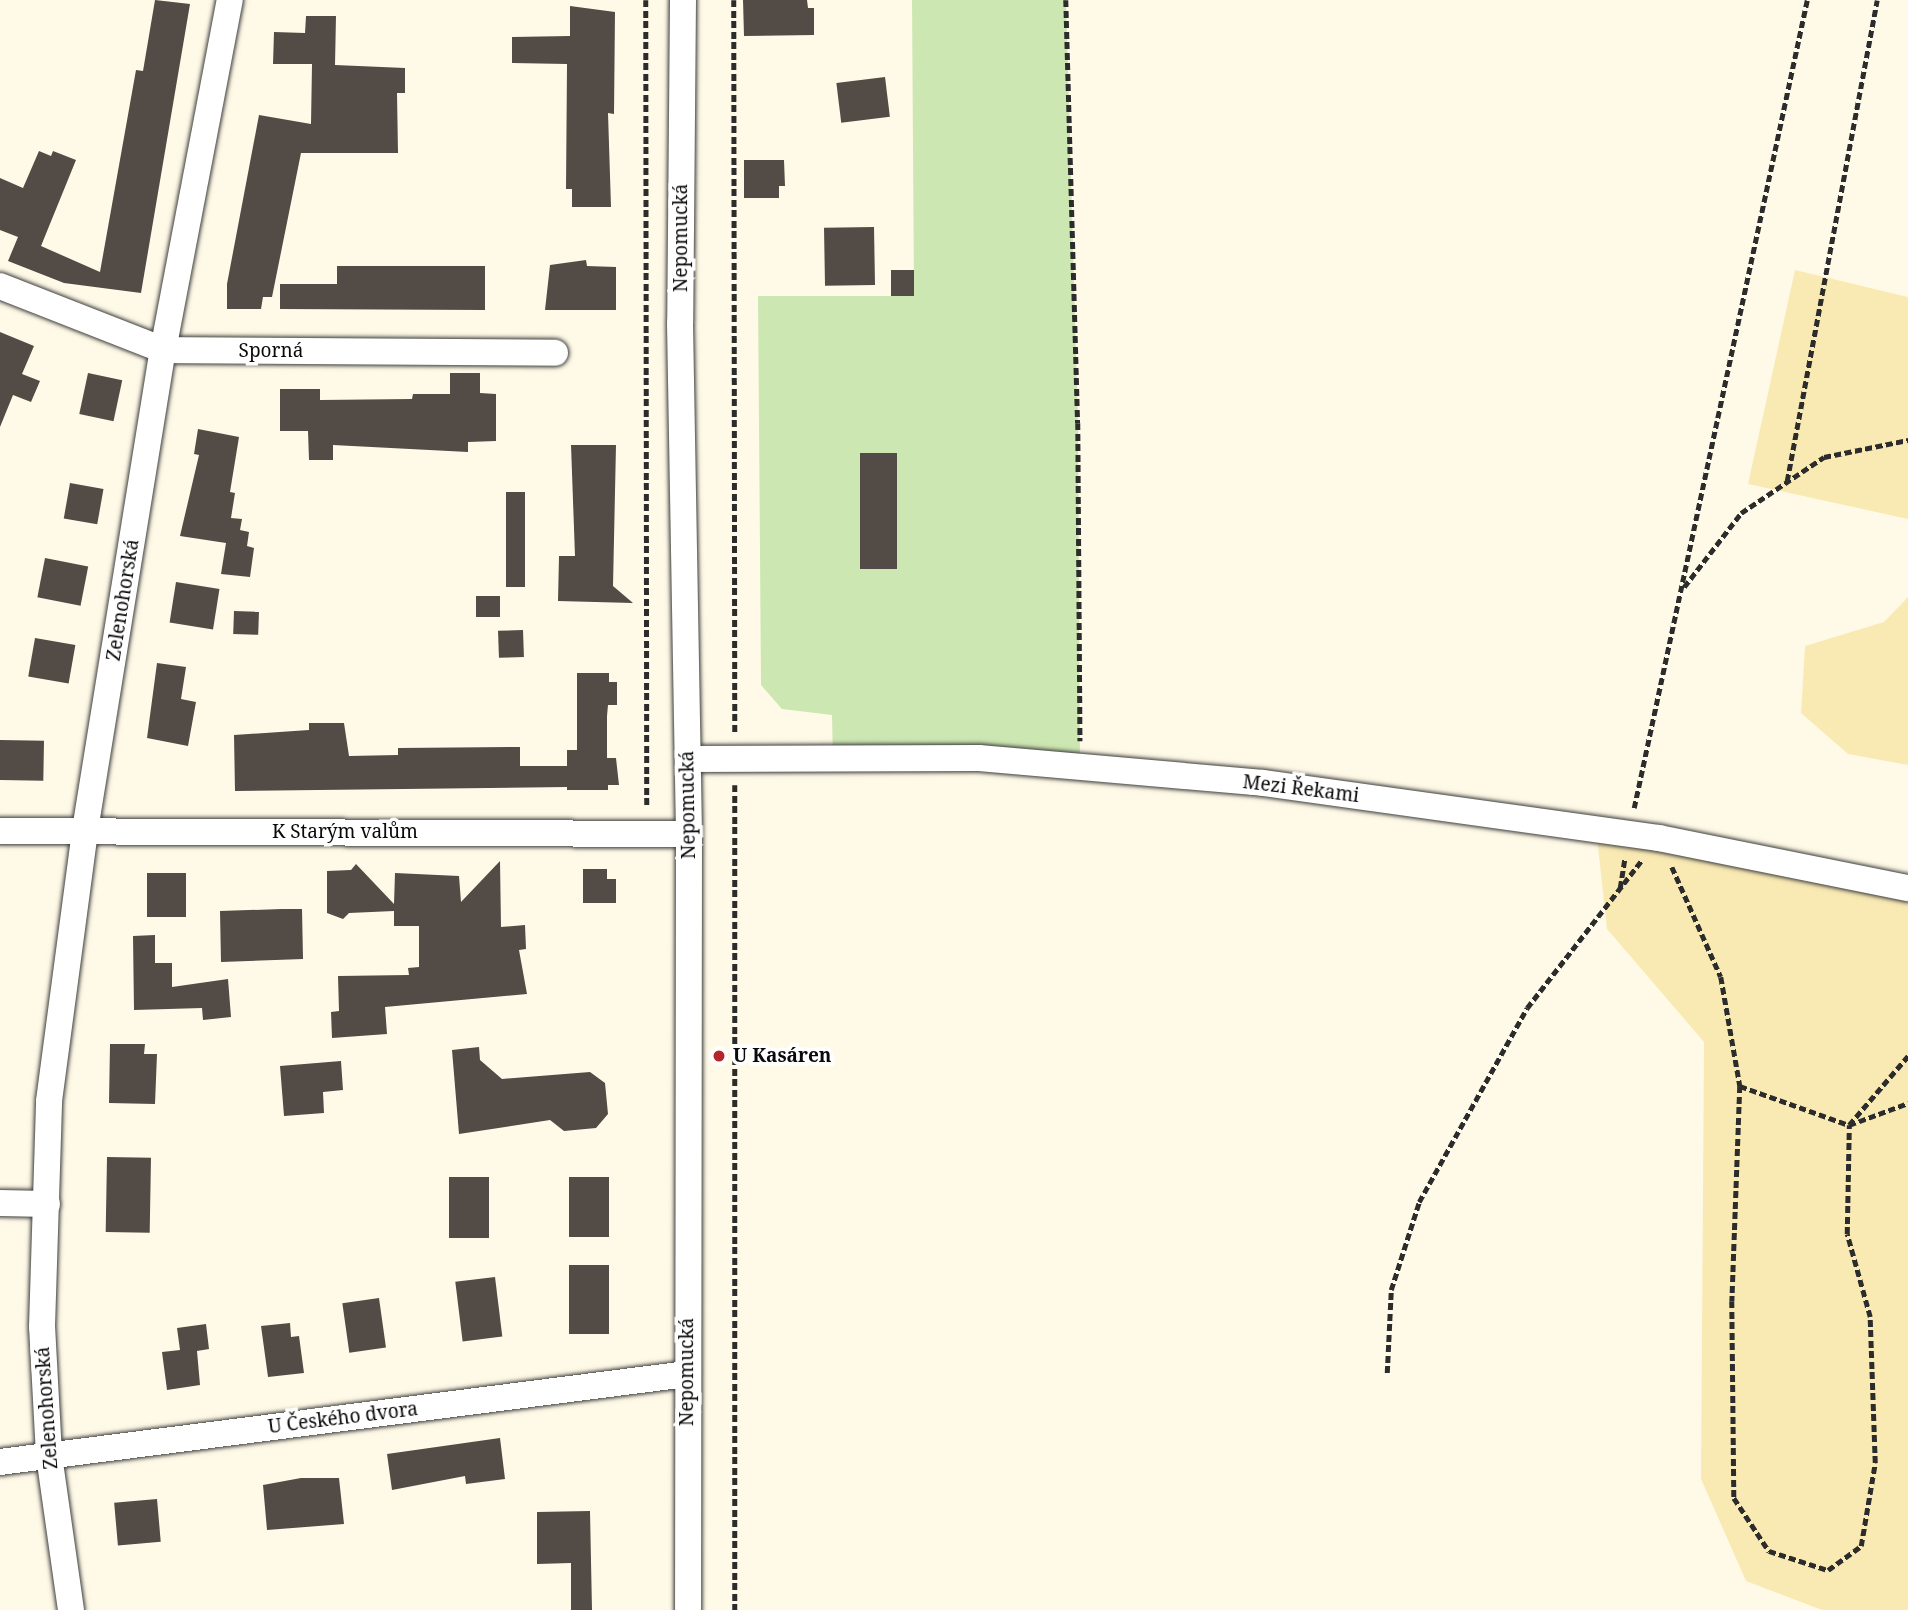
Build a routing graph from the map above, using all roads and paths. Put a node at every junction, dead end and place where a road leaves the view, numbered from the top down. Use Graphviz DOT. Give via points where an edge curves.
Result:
graph roads {
  1 [pos="230,0"];
  2 [pos="646,0"];
  3 [pos="683,0"];
  4 [pos="734,0"];
  5 [pos="1066,0"];
  6 [pos="1807,0"];
  7 [pos="1877,0"];
  8 [pos="0,286"];
  9 [pos="163,349"];
  10 [pos="555,353"];
  11 [pos="1908,440"];
  12 [pos="1787,481"];
  13 [pos="1681,591"];
  14 [pos="688,759"];
  15 [pos="735,759"];
  16 [pos="1080,767"];
  17 [pos="85,830"];
  18 [pos="0,831"];
  19 [pos="646,834"];
  20 [pos="689,834"];
  21 [pos="1628,834"];
  22 [pos="1659,838"];
  23 [pos="1620,888"];
  24 [pos="1908,888"];
  25 [pos="1908,1056"];
  26 [pos="1740,1086"];
  27 [pos="1908,1103"];
  28 [pos="1849,1125"];
  29 [pos="0,1203"];
  30 [pos="47,1204"];
  31 [pos="1387,1373"];
  32 [pos="687,1374"];
  33 [pos="49,1455"];
  34 [pos="0,1462"];
  35 [pos="71,1610"];
  36 [pos="688,1610"];
  37 [pos="735,1610"];
  1 -- 9 [label="street, Zelenohorská"];
  2 -- 19 [label="path"];
  3 -- 14 [label="street, Nepomucká" via="680,323"];
  4 -- 15 [label="path"];
  5 -- 16 [label="path" via="1078,423"];
  6 -- 13 [label="path"];
  7 -- 12 [label="path"];
  8 -- 9 [label="street, Sporná"];
  9 -- 10 [label="street, Sporná"];
  9 -- 17 [label="street, Zelenohorská"];
  11 -- 12 [label="path" via="1824,457"];
  12 -- 13 [label="path" via="1741,513"];
  13 -- 21 [label="path"];
  14 -- 15 [label="street, Mezi Řekami"];
  14 -- 20 [label="street, Nepomucká"];
  15 -- 16 [label="street, Mezi Řekami" via="979,758"];
  15 -- 37 [label="path"];
  16 -- 21 [label="street, Mezi Řekami" via="1263,783"];
  17 -- 18 [label="street, K Starým valům"];
  17 -- 19 [label="street, K Starým valům"];
  17 -- 30 [label="street, Zelenohorská" via="49,1101"];
  19 -- 20 [label="street, K Starým valům"];
  20 -- 32 [label="street, Nepomucká"];
  21 -- 22 [label="street, Mezi Řekami"];
  21 -- 23 [label="path"];
  22 -- 23 [label="path"];
  22 -- 24 [label="street, Mezi Řekami"];
  22 -- 26 [label="path" via="1721,977"];
  23 -- 31 [label="path" via="1527,1008 1419,1202 1391,1290"];
  25 -- 28 [label="path"];
  26 -- 28 [label="path"];
  26 -- 28 [label="path" via="1732,1301 1734,1498 1769,1551 1828,1570 1861,1546 1875,1463 1870,1317 1847,1234"];
  27 -- 28 [label="path"];
  29 -- 30 [label="street"];
  30 -- 33 [label="street, Zelenohorská" via="42,1327"];
  32 -- 33 [label="street, U Českého dvora"];
  32 -- 36 [label="street, Nepomucká"];
  33 -- 34 [label="street, U Českého dvora"];
  33 -- 35 [label="street, Zelenohorská"];
}
